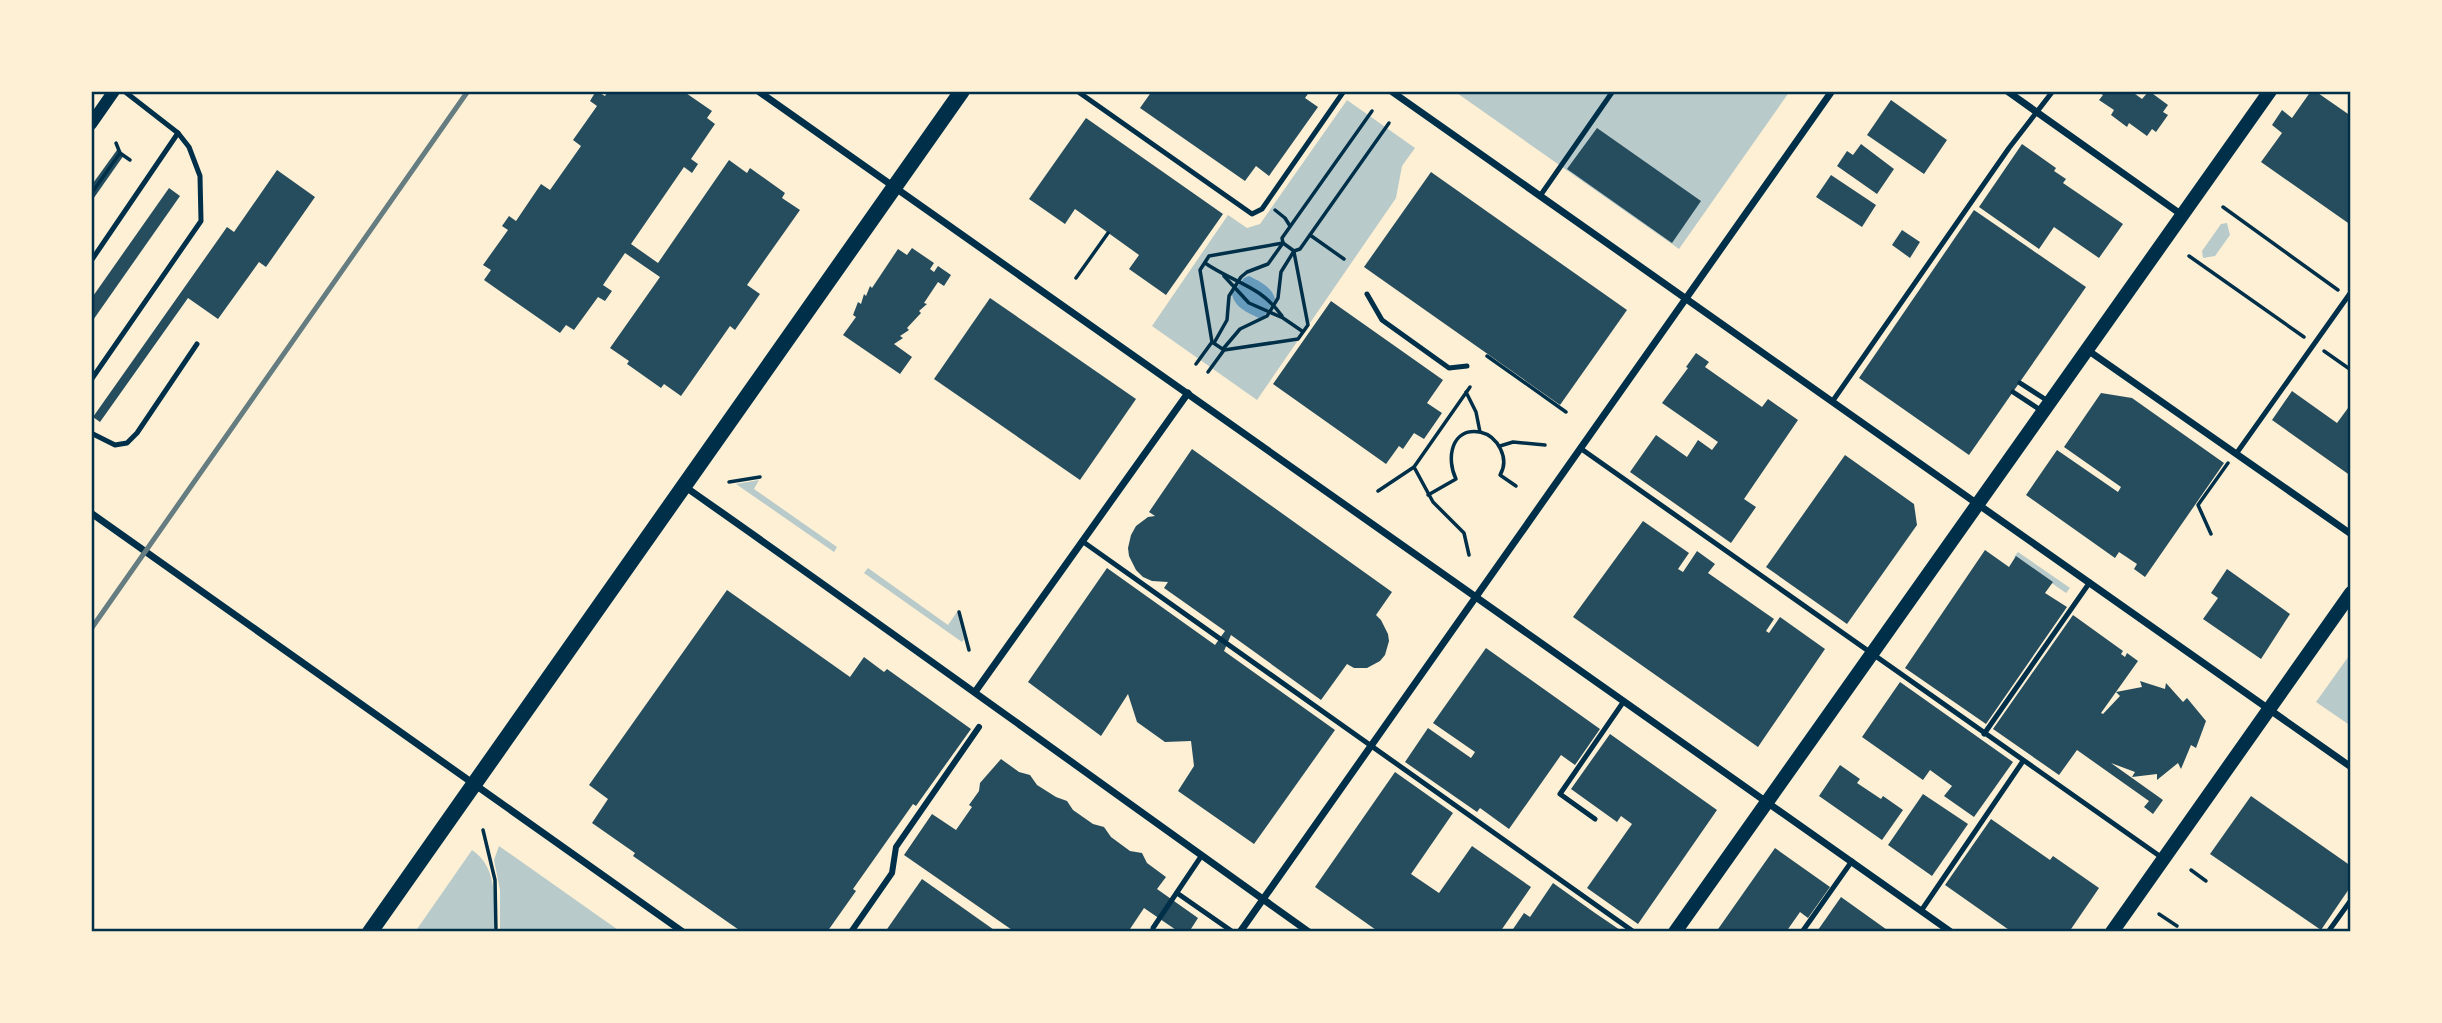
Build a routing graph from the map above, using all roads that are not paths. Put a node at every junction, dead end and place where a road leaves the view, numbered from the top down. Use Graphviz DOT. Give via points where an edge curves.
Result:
graph roads {
  1 [pos="114,91"];
  2 [pos="124,91"];
  3 [pos="758,91"];
  4 [pos="962,91"];
  5 [pos="1077,91"];
  6 [pos="1344,91"];
  7 [pos="1391,91"];
  8 [pos="1614,91"];
  9 [pos="1832,91"];
  10 [pos="2007,91"];
  11 [pos="2053,91"];
  12 [pos="2270,91"];
  13 [pos="2038,113"];
  14 [pos="91,124"];
  15 [pos="178,133"];
  16 [pos="894,187"];
  17 [pos="1540,196"];
  18 [pos="2182,215"];
  19 [pos="91,261"];
  20 [pos="1367,294"];
  21 [pos="2349,294"];
  22 [pos="1686,299"];
  23 [pos="197,344"];
  24 [pos="2086,348"];
  25 [pos="1467,366"];
  26 [pos="91,380"];
  27 [pos="2020,383"];
  28 [pos="2013,392"];
  29 [pos="1188,393"];
  30 [pos="1832,402"];
  31 [pos="2045,406"];
  32 [pos="91,433"];
  33 [pos="1580,448"];
  34 [pos="2236,454"];
  35 [pos="684,486"];
  36 [pos="1977,503"];
  37 [pos="91,513"];
  38 [pos="2351,534"];
  39 [pos="1082,541"];
  40 [pos="2090,582"];
  41 [pos="2351,593"];
  42 [pos="1477,596"];
  43 [pos="1873,654"];
  44 [pos="975,692"];
  45 [pos="1624,701"];
  46 [pos="2269,709"];
  47 [pos="979,727"];
  48 [pos="1984,734"];
  49 [pos="1371,746"];
  50 [pos="2022,761"];
  51 [pos="2351,767"];
  52 [pos="473,784"];
  53 [pos="1766,802"];
  54 [pos="1595,819"];
  55 [pos="1202,855"];
  56 [pos="2164,858"];
  57 [pos="1852,861"];
  58 [pos="1177,893"];
  59 [pos="1263,899"];
  60 [pos="2351,900"];
  61 [pos="1920,911"];
  62 [pos="370,932"];
  63 [pos="682,932"];
  64 [pos="851,932"];
  65 [pos="1153,932"];
  66 [pos="1233,932"];
  67 [pos="1240,932"];
  68 [pos="1309,932"];
  69 [pos="1634,932"];
  70 [pos="1675,932"];
  71 [pos="1802,932"];
  72 [pos="1951,932"];
  73 [pos="2112,932"];
  74 [pos="2328,932"];
  1 -- 14 [label="street"];
  2 -- 15 [label="lane"];
  3 -- 16 [label="street"];
  4 -- 16 [label="main road"];
  5 -- 6 [label="lane" via="1252,214 1262,209"];
  7 -- 17 [label="street"];
  8 -- 17 [label="lane"];
  9 -- 22 [label="street"];
  10 -- 13 [label="street"];
  11 -- 13 [label="lane"];
  12 -- 18 [label="main road"];
  13 -- 18 [label="street"];
  13 -- 30 [label="lane"];
  15 -- 19 [label="lane"];
  15 -- 26 [label="lane" via="190,146 200,176 201,220"];
  16 -- 29 [label="street"];
  16 -- 35 [label="main road"];
  17 -- 22 [label="street"];
  18 -- 24 [label="main road"];
  20 -- 25 [label="lane" via="1382,320 1393,328 1449,368"];
  21 -- 34 [label="lane"];
  22 -- 30 [label="street"];
  22 -- 33 [label="street"];
  23 -- 32 [label="lane" via="127,443 115,445"];
  24 -- 31 [label="main road"];
  24 -- 34 [label="street"];
  27 -- 31 [label="lane"];
  28 -- 31 [label="lane"];
  29 -- 39 [label="street"];
  29 -- 42 [label="street"];
  30 -- 36 [label="street"];
  31 -- 36 [label="main road"];
  33 -- 42 [label="street"];
  33 -- 43 [label="lane"];
  34 -- 38 [label="street"];
  35 -- 44 [label="street"];
  35 -- 52 [label="main road"];
  36 -- 40 [label="street"];
  36 -- 43 [label="main road"];
  37 -- 52 [label="street"];
  39 -- 44 [label="street"];
  39 -- 49 [label="lane"];
  40 -- 46 [label="street"];
  40 -- 48 [label="lane"];
  41 -- 46 [label="main road"];
  42 -- 45 [label="street"];
  42 -- 49 [label="street"];
  43 -- 48 [label="lane"];
  43 -- 53 [label="main road"];
  44 -- 55 [label="street"];
  45 -- 53 [label="street"];
  45 -- 54 [label="lane" via="1560,794"];
  46 -- 51 [label="street"];
  46 -- 56 [label="main road"];
  47 -- 64 [label="street" via="896,847 892,873"];
  48 -- 50 [label="lane"];
  49 -- 59 [label="street"];
  49 -- 69 [label="lane"];
  50 -- 56 [label="lane"];
  50 -- 61 [label="lane"];
  52 -- 62 [label="main road"];
  52 -- 63 [label="street"];
  53 -- 57 [label="street"];
  53 -- 70 [label="main road"];
  55 -- 58 [label="lane"];
  55 -- 59 [label="street"];
  56 -- 73 [label="main road"];
  57 -- 61 [label="street"];
  57 -- 71 [label="lane"];
  58 -- 65 [label="lane"];
  58 -- 66 [label="lane"];
  59 -- 67 [label="street"];
  59 -- 68 [label="street"];
  60 -- 74 [label="lane"];
  61 -- 72 [label="street"];
}
